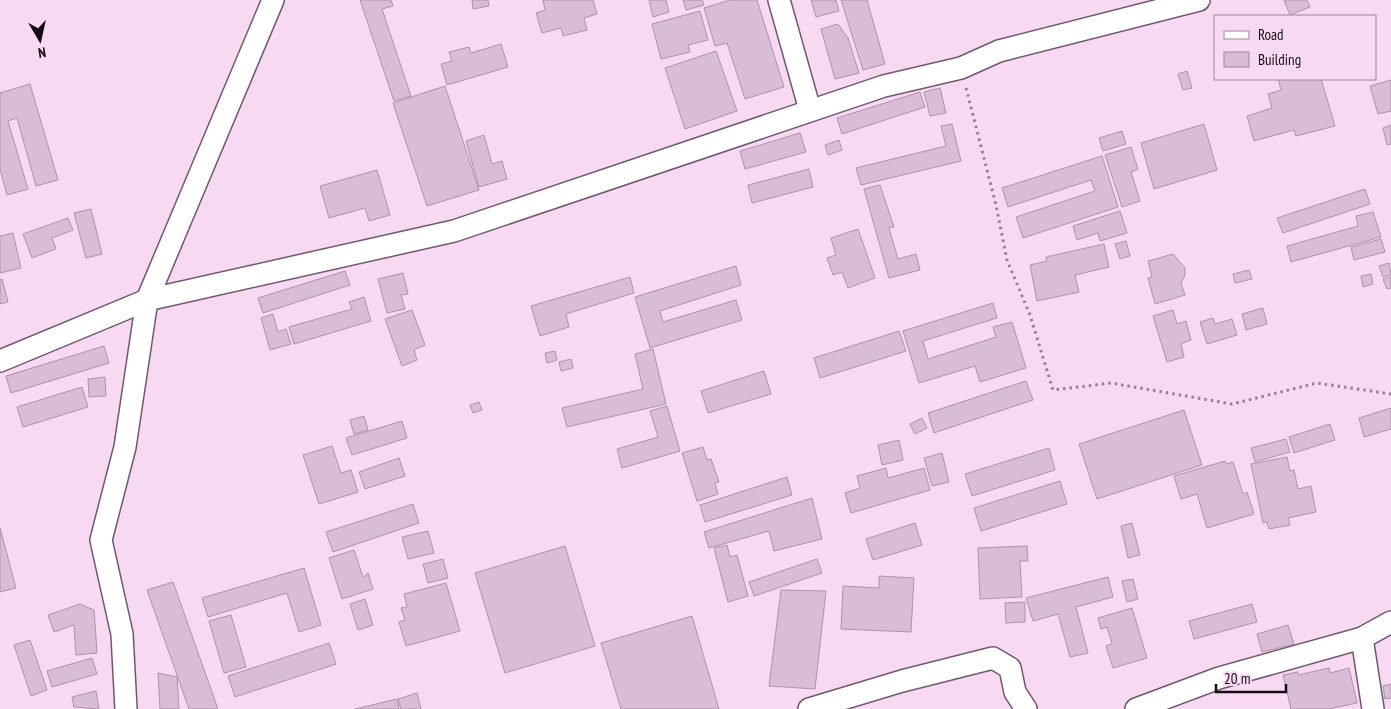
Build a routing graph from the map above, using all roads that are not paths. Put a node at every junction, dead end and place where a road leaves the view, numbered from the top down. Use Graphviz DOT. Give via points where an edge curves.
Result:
graph roads {
  1 [pos="273,0"];
  2 [pos="779,0"];
  3 [pos="1199,0"];
  4 [pos="810,110"];
  5 [pos="148,300"];
  6 [pos="0,360"];
  7 [pos="1391,622"];
  8 [pos="1362,638"];
  9 [pos="126,709"];
  10 [pos="809,709"];
  11 [pos="1026,709"];
  12 [pos="1136,709"];
  13 [pos="1372,709"];
  1 -- 5 [label="street"];
  2 -- 4 [label="street"];
  3 -- 4 [label="street" via="999,51 961,68 884,86"];
  4 -- 5 [label="street" via="454,231"];
  5 -- 6 [label="street"];
  5 -- 9 [label="street" via="125,447 101,540 122,634"];
  7 -- 8 [label="street"];
  8 -- 12 [label="street" via="1219,678"];
  8 -- 13 [label="street"];
  10 -- 11 [label="street" via="993,658 1010,668 1015,692"];
}
